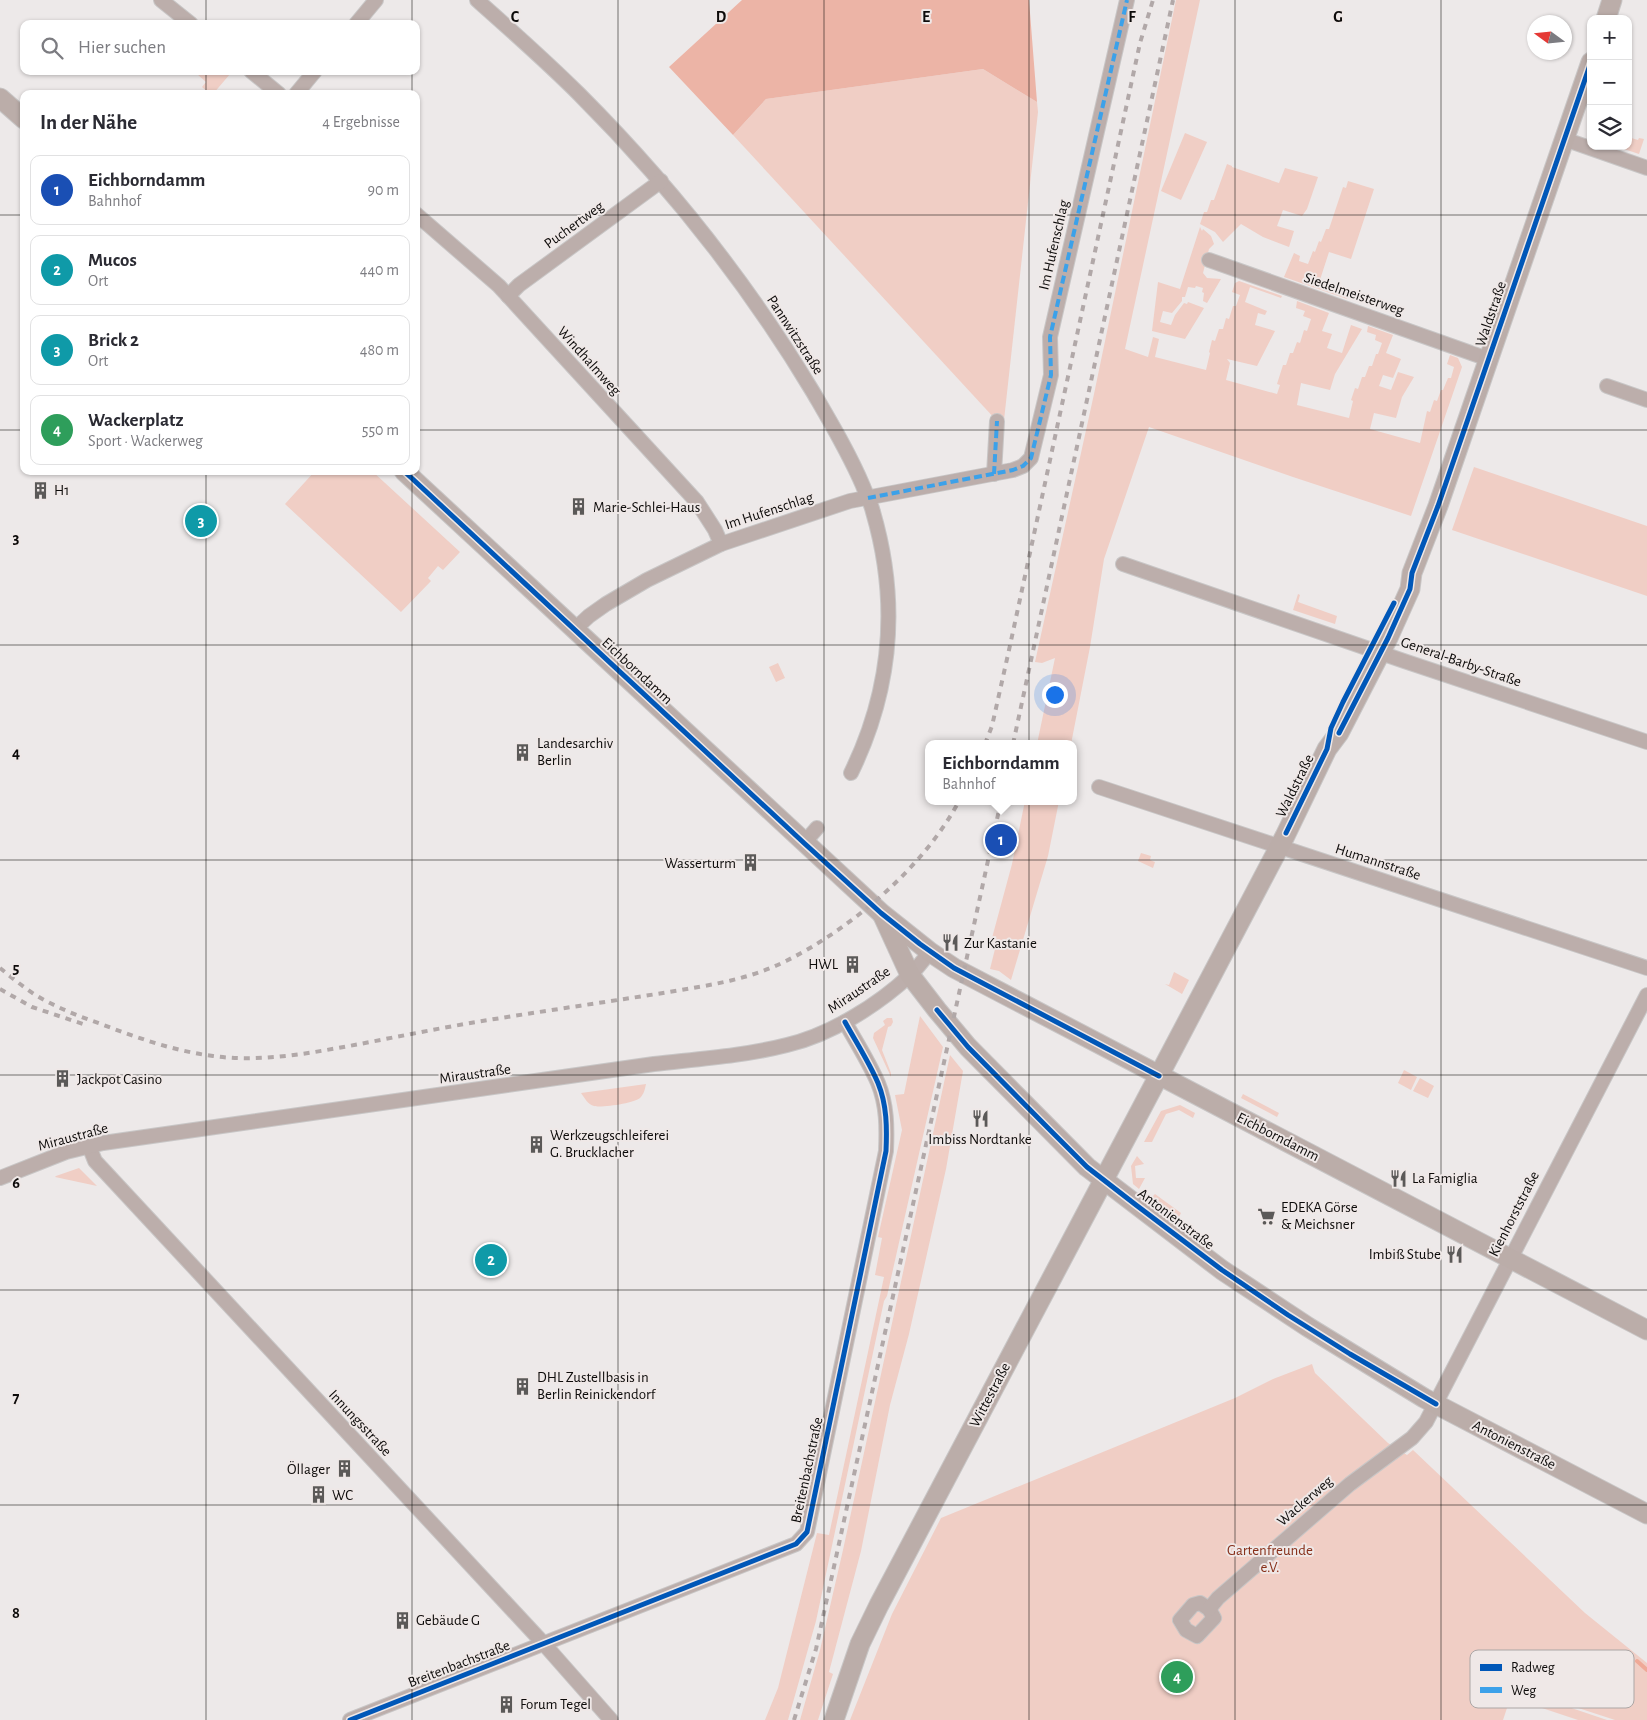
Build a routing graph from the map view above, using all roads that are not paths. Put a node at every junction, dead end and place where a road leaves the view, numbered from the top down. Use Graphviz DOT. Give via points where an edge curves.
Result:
graph roads {
  1 [pos="161,0"];
  2 [pos="376,0"];
  3 [pos="477,0"];
  4 [pos="1127,0"];
  5 [pos="1612,0"];
  6 [pos="1607,15"];
  7 [pos="186,20"];
  8 [pos="359,20"];
  9 [pos="1587,73"];
  10 [pos="256,75"];
  11 [pos="312,75"];
  12 [pos="274,90"];
  13 [pos="299,90"];
  14 [pos="0,98"];
  15 [pos="20,116"];
  16 [pos="1564,139"];
  17 [pos="1647,168"];
  18 [pos="660,181"];
  19 [pos="420,217"];
  20 [pos="1209,260"];
  21 [pos="508,296"];
  22 [pos="1488,359"];
  23 [pos="1607,386"];
  24 [pos="1647,400"];
  25 [pos="997,421"];
  26 [pos="994,474"];
  27 [pos="408,475"];
  28 [pos="868,498"];
  29 [pos="721,544"];
  30 [pos="1122,564"];
  31 [pos="575,630"];
  32 [pos="1376,651"];
  33 [pos="1647,742"];
  34 [pos="851,773"];
  35 [pos="1099,787"];
  36 [pos="817,828"];
  37 [pos="804,842"];
  38 [pos="1279,846"];
  39 [pos="881,913"];
  40 [pos="930,952"];
  41 [pos="1647,968"];
  42 [pos="910,975"];
  43 [pos="1647,995"];
  44 [pos="846,1022"];
  45 [pos="1159,1076"];
  46 [pos="89,1146"];
  47 [pos="0,1178"];
  48 [pos="1104,1180"];
  49 [pos="1510,1258"];
  50 [pos="1647,1330"];
  51 [pos="1436,1404"];
  52 [pos="1404,1444"];
  53 [pos="1647,1514"];
  54 [pos="1209,1609"];
  55 [pos="544,1644"];
  56 [pos="350,1720"];
  57 [pos="611,1720"];
  58 [pos="834,1720"];
  1 -- 7 [label="street"];
  2 -- 8 [label="street"];
  3 -- 18 [label="street, Pannwitzstraße" via="580,95"];
  4 -- 26 [label="street, Im Hufenschlag" via="1050,337 1051,375 1031,458 1018,468"];
  5 -- 6 [label="main road"];
  9 -- 16 [label="main road, Waldstraße"];
  10 -- 12 [label="street"];
  11 -- 13 [label="street"];
  14 -- 15 [label="main road"];
  16 -- 17 [label="street"];
  16 -- 22 [label="main road, Waldstraße"];
  18 -- 21 [label="street, Puchertweg"];
  18 -- 28 [label="street, Pannwitzstraße" via="736,277 782,342 850,457"];
  19 -- 21 [label="street, Windhalmweg"];
  20 -- 22 [label="street, Siedelmeisterweg"];
  21 -- 29 [label="street, Windhalmweg" via="697,502"];
  22 -- 32 [label="main road, Waldstraße" via="1412,573 1403,585"];
  23 -- 24 [label="street"];
  25 -- 26 [label="street"];
  26 -- 28 [label="street, Im Hufenschlag"];
  27 -- 31 [label="main road, Eichborndamm"];
  28 -- 29 [label="street, Im Hufenschlag" via="850,501"];
  28 -- 34 [label="street, Pannwitzstraße" via="886,566 888,632 878,699"];
  29 -- 31 [label="street, Im Hufenschlag" via="606,604"];
  30 -- 32 [label="street, General-Barby-Straße"];
  31 -- 37 [label="main road, Eichborndamm"];
  32 -- 33 [label="street, General-Barby-Straße"];
  32 -- 38 [label="main road, Waldstraße" via="1331,728 1327,749"];
  35 -- 38 [label="street, Humannstraße"];
  36 -- 37 [label="street"];
  37 -- 39 [label="main road, Eichborndamm"];
  38 -- 41 [label="street, Humannstraße"];
  38 -- 45 [label="main road, Waldstraße"];
  39 -- 40 [label="main road, Eichborndamm"];
  39 -- 42 [label="main road, Antonienstraße"];
  40 -- 42 [label="street, Miraustraße"];
  40 -- 45 [label="main road, Eichborndamm" via="954,968"];
  42 -- 44 [label="street, Miraustraße"];
  42 -- 48 [label="main road, Antonienstraße" via="968,1048"];
  43 -- 49 [label="street, Kienhorststraße"];
  44 -- 46 [label="street, Miraustraße" via="788,1045 748,1052"];
  44 -- 55 [label="street, Breitenbachstraße" via="878,1083 887,1130 886,1152 807,1532 796,1544"];
  45 -- 48 [label="main road, Wittestraße"];
  45 -- 49 [label="main road, Eichborndamm"];
  46 -- 47 [label="street, Miraustraße"];
  46 -- 55 [label="street, Innungsstraße" via="95,1160"];
  48 -- 51 [label="main road, Antonienstraße" via="1222,1270 1350,1354"];
  48 -- 58 [label="main road, Wittestraße" via="879,1605 860,1644"];
  49 -- 50 [label="main road, Eichborndamm"];
  49 -- 51 [label="street, Kienhorststraße"];
  51 -- 52 [label="street, Kienhorststraße" via="1426,1422"];
  51 -- 53 [label="main road, Antonienstraße"];
  52 -- 54 [label="street, Wackerweg" via="1350,1484"];
  55 -- 56 [label="street, Breitenbachstraße"];
  55 -- 57 [label="street, Innungsstraße"];
}
